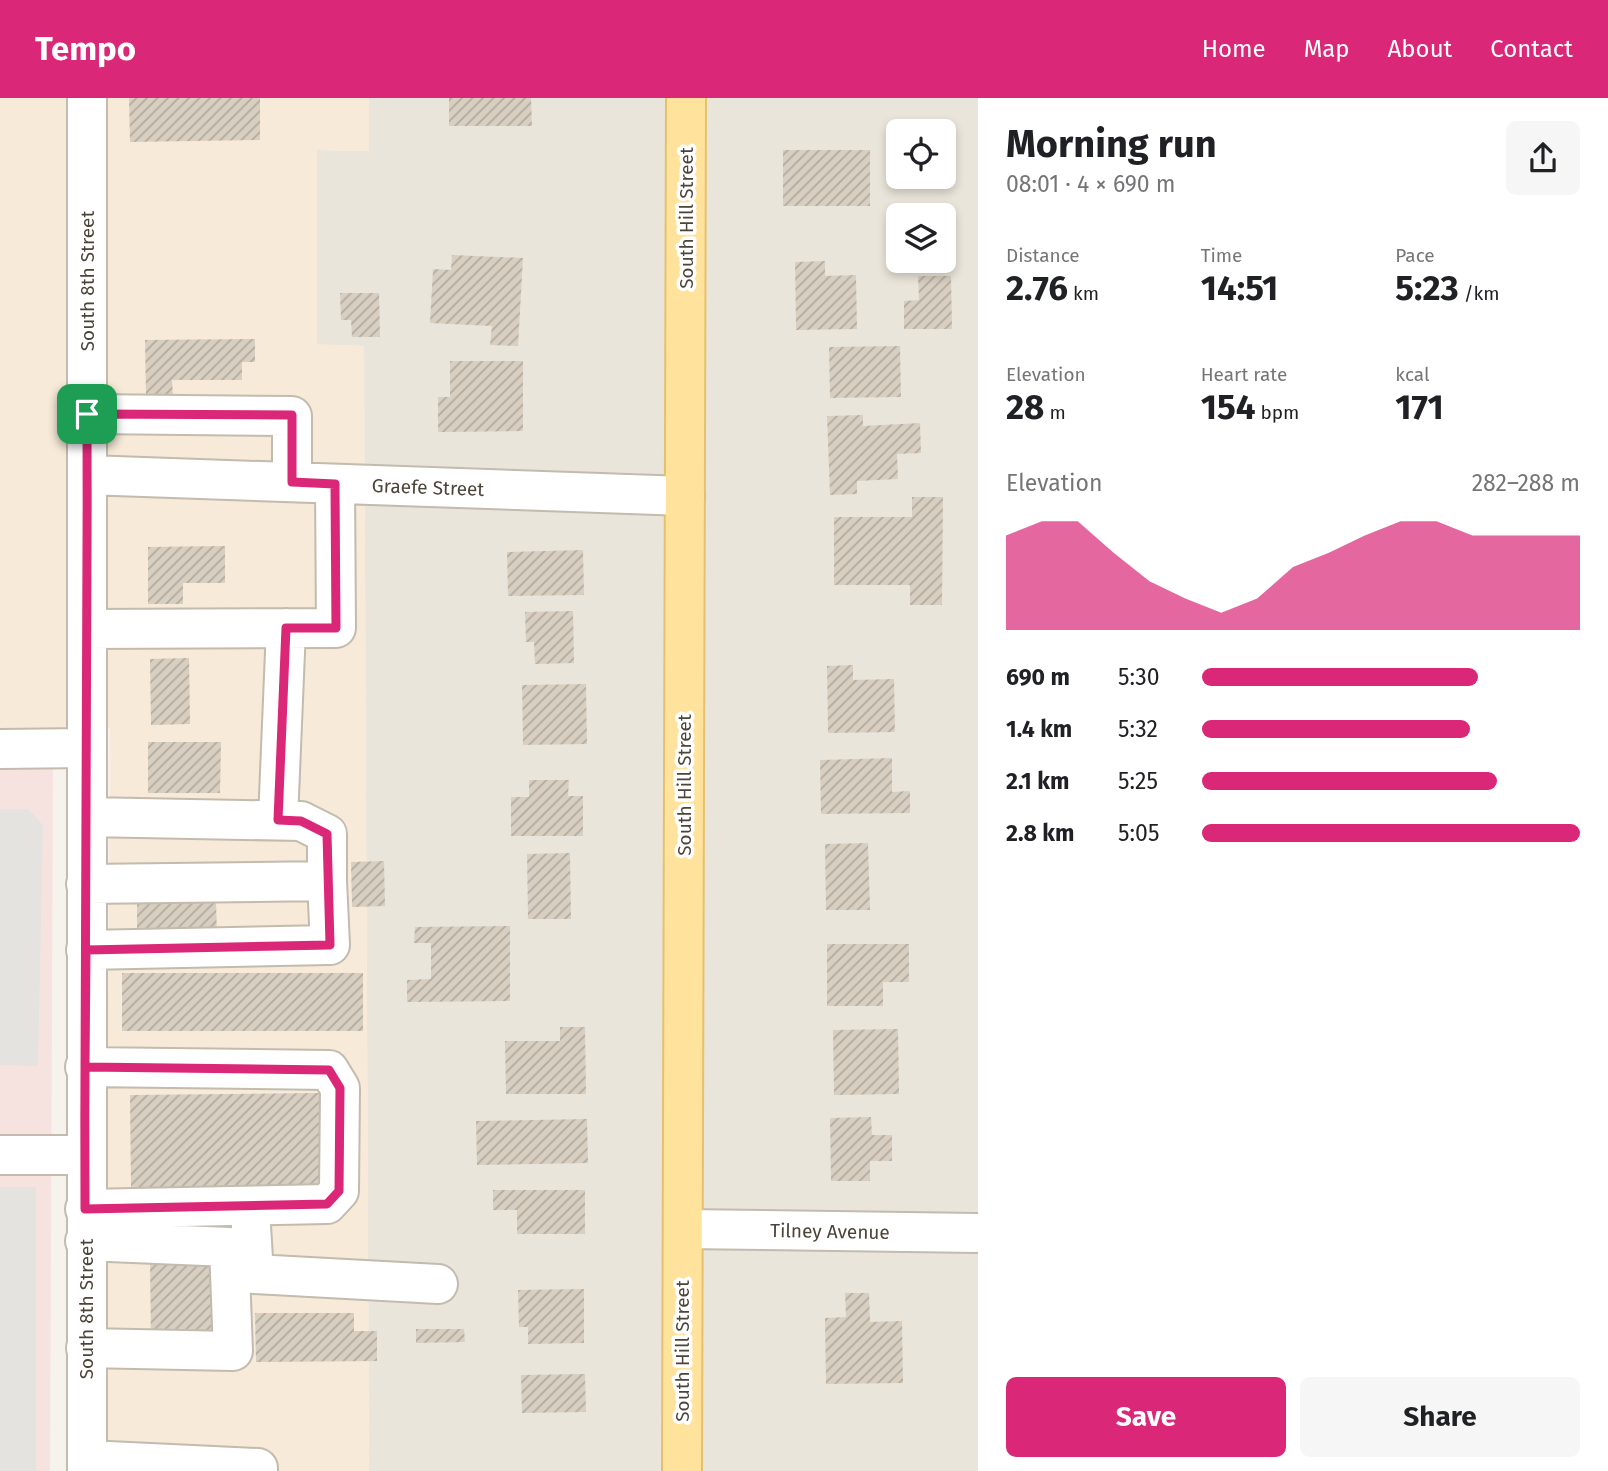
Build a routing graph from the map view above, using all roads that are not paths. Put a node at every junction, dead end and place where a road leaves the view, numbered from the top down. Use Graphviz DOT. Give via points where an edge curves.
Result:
graph roads {
  1 [pos="87,98"];
  2 [pos="686,98"];
  3 [pos="87,414"];
  4 [pos="87,475"];
  5 [pos="292,482"];
  6 [pos="335,484"];
  7 [pos="685,496"];
  8 [pos="286,628"];
  9 [pos="87,629"];
  10 [pos="87,748"];
  11 [pos="0,749"];
  12 [pos="86,817"];
  13 [pos="278,820"];
  14 [pos="327,881"];
  15 [pos="86,884"];
  16 [pos="86,950"];
  17 [pos="85,1067"];
  18 [pos="0,1155"];
  19 [pos="85,1155"];
  20 [pos="250,1206"];
  21 [pos="85,1225"];
  22 [pos="683,1229"];
  23 [pos="978,1233"];
  24 [pos="438,1284"];
  25 [pos="86,1348"];
  26 [pos="87,1465"];
  27 [pos="258,1471"];
  28 [pos="682,1471"];
  1 -- 3 [label="street, South 8th Street"];
  2 -- 7 [label="main road, South Hill Street"];
  3 -- 4 [label="street, South 8th Street"];
  3 -- 5 [label="street" via="292,415"];
  4 -- 5 [label="street, Graefe Street"];
  4 -- 9 [label="street, South 8th Street"];
  5 -- 6 [label="street, Graefe Street"];
  6 -- 7 [label="street, Graefe Street"];
  6 -- 8 [label="street" via="336,628"];
  7 -- 22 [label="main road, South Hill Street"];
  8 -- 9 [label="street"];
  8 -- 13 [label="street"];
  9 -- 10 [label="street, South 8th Street"];
  10 -- 11 [label="street"];
  10 -- 12 [label="street, South 8th Street"];
  12 -- 13 [label="street"];
  12 -- 15 [label="street, South 8th Street"];
  13 -- 14 [label="street" via="301,821 327,834"];
  14 -- 15 [label="street"];
  14 -- 16 [label="street" via="330,945"];
  15 -- 16 [label="street, South 8th Street"];
  16 -- 17 [label="street, South 8th Street"];
  17 -- 19 [label="street, South 8th Street"];
  17 -- 20 [label="street" via="329,1070 340,1088 339,1191 327,1204"];
  18 -- 19 [label="street"];
  19 -- 21 [label="street, South 8th Street"];
  20 -- 21 [label="street"];
  20 -- 24 [label="street" via="254,1274"];
  21 -- 25 [label="street, South 8th Street"];
  21 -- 25 [label="street" via="229,1247 233,1351"];
  22 -- 23 [label="street, Tilney Avenue"];
  22 -- 28 [label="main road, South Hill Street"];
  25 -- 26 [label="street, South 8th Street"];
  26 -- 27 [label="street"];
}
